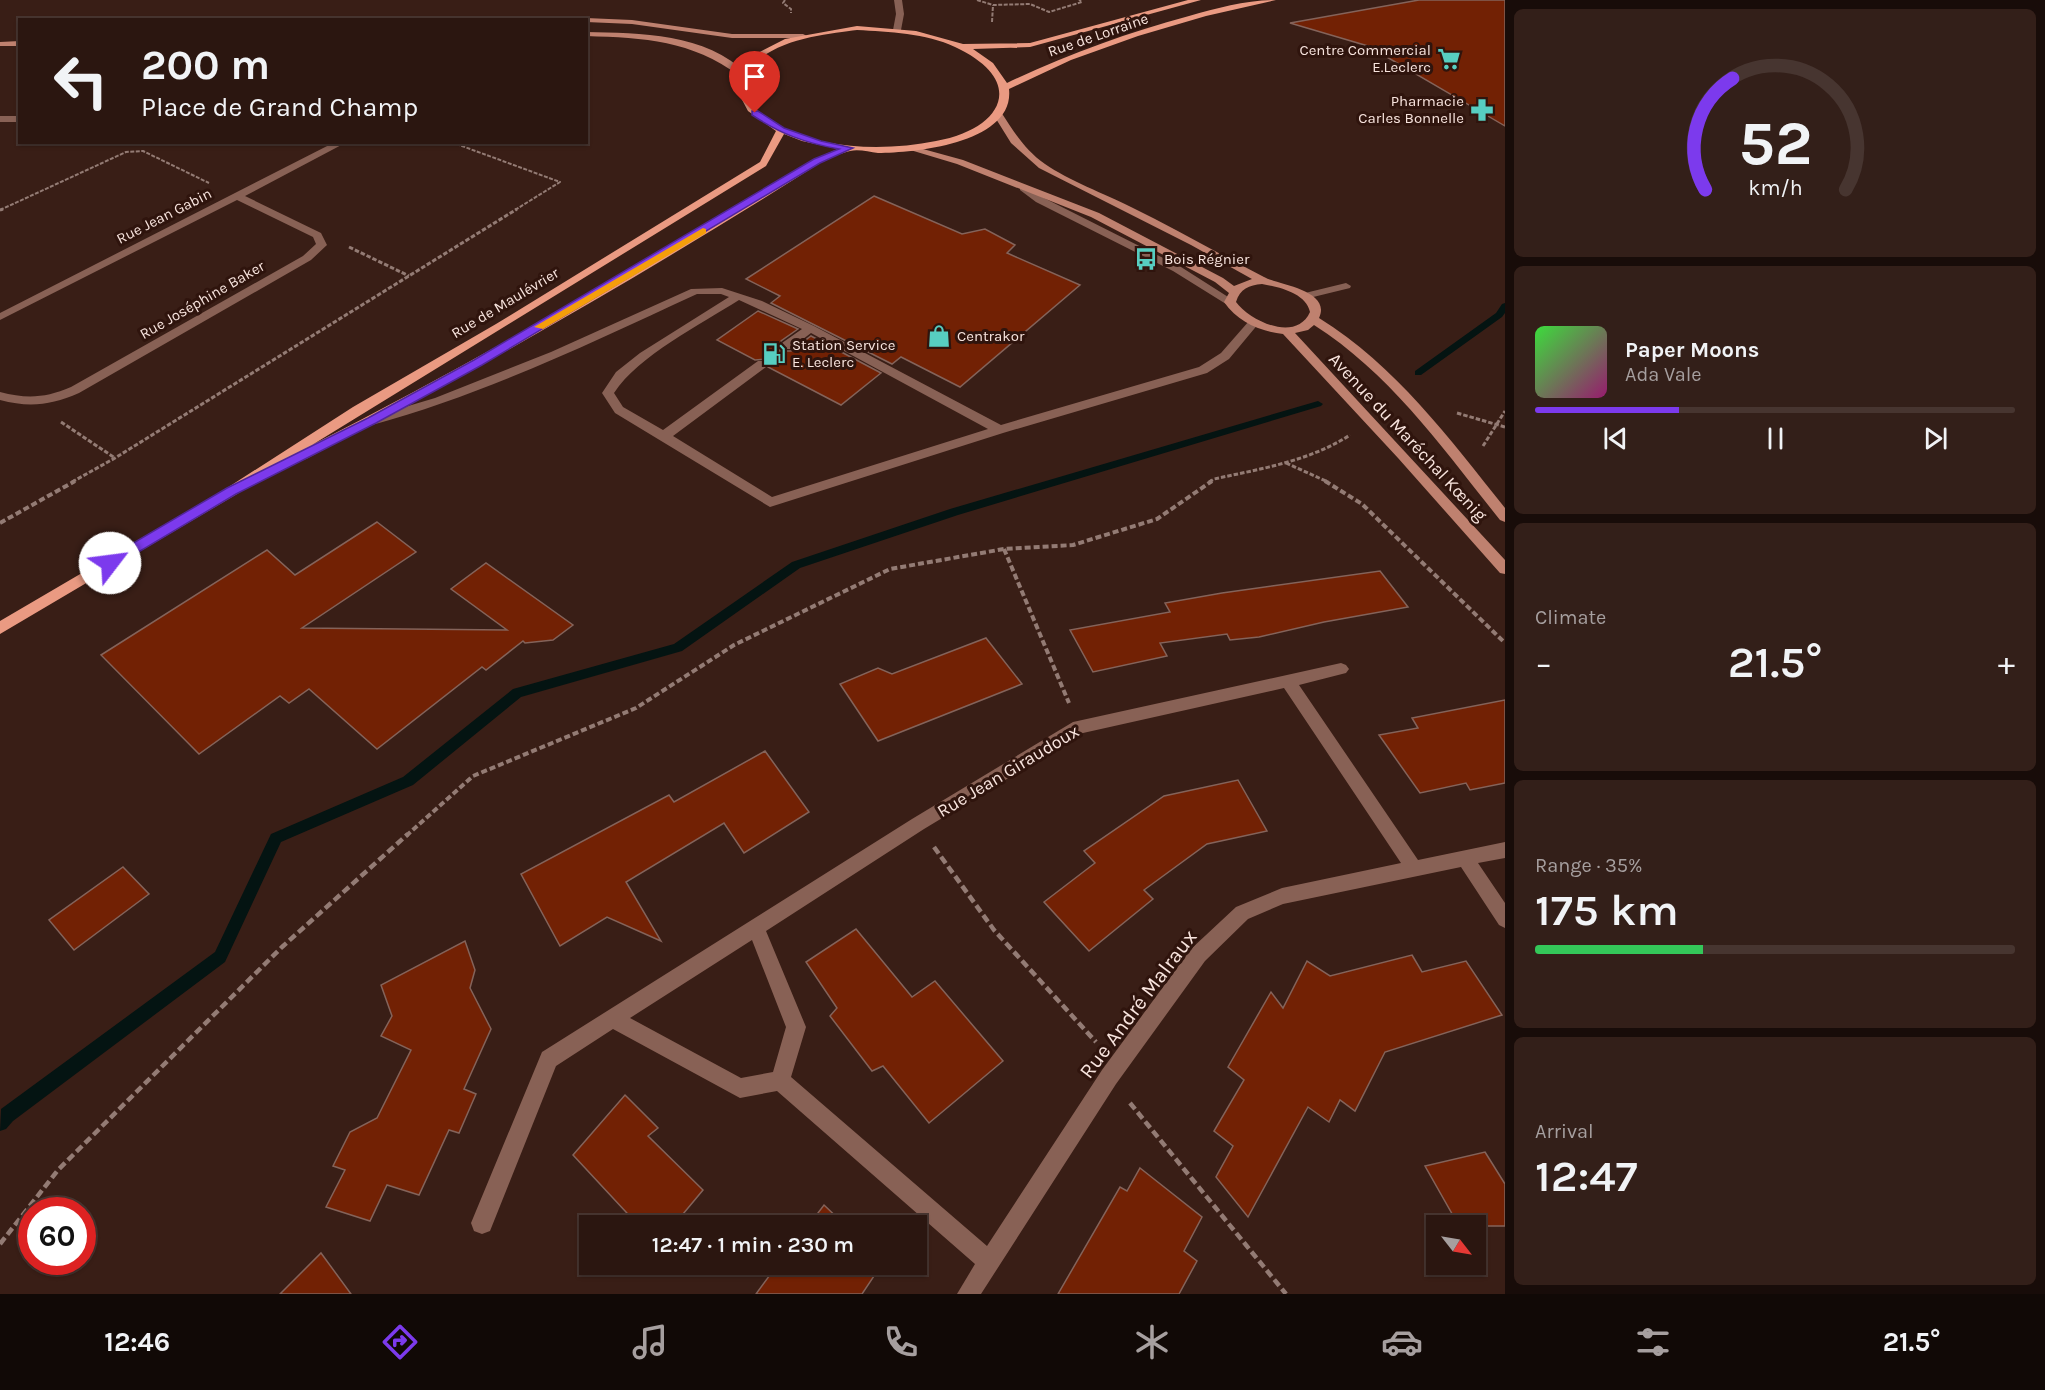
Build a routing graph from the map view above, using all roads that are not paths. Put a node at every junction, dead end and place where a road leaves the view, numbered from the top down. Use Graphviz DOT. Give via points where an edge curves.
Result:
graph roads {
  1 [pos="898,0"];
  2 [pos="1197,0"];
  3 [pos="1272,0"];
  4 [pos="1260,1"];
  5 [pos="588,20"];
  6 [pos="897,30"];
  7 [pos="588,34"];
  8 [pos="803,36"];
  9 [pos="18,43"];
  10 [pos="0,44"];
  11 [pos="961,46"];
  12 [pos="743,74"];
  13 [pos="1005,87"];
  14 [pos="998,114"];
  15 [pos="18,118"];
  16 [pos="0,119"];
  17 [pos="781,130"];
  18 [pos="339,144"];
  19 [pos="849,148"];
  20 [pos="912,149"];
  21 [pos="237,196"];
  22 [pos="1262,281"];
  23 [pos="1346,286"];
  24 [pos="738,296"];
  25 [pos="1232,296"];
  26 [pos="1305,296"];
  27 [pos="0,317"];
  28 [pos="1313,320"];
  29 [pos="1253,323"];
  30 [pos="810,328"];
  31 [pos="1286,330"];
  32 [pos="786,346"];
  33 [pos="762,364"];
  34 [pos="0,396"];
  35 [pos="372,420"];
  36 [pos="999,430"];
  37 [pos="664,436"];
  38 [pos="232,491"];
  39 [pos="1505,517"];
  40 [pos="1505,569"];
  41 [pos="0,628"];
  42 [pos="1341,669"];
  43 [pos="1287,681"];
  44 [pos="1505,850"];
  45 [pos="1466,860"];
  46 [pos="1414,868"];
  47 [pos="1505,919"];
  48 [pos="756,928"];
  49 [pos="613,1019"];
  50 [pos="780,1081"];
  51 [pos="482,1223"];
  52 [pos="989,1262"];
  53 [pos="968,1294"];
  1 -- 6 [label="street"];
  2 -- 11 [label="main road, Rue de Lorraine" via="1030,45"];
  3 -- 4 [label="main road, Rue de Lorraine"];
  4 -- 13 [label="main road, Rue de Lorraine" via="1115,42 1038,70"];
  5 -- 8 [label="street" via="732,36"];
  6 -- 8 [label="main road" via="856,28"];
  6 -- 11 [label="main road"];
  7 -- 12 [label="street" via="695,45 723,57"];
  8 -- 12 [label="main road" via="757,56"];
  9 -- 10 [label="street"];
  11 -- 13 [label="main road" via="982,58 997,72"];
  12 -- 17 [label="main road" via="742,93 755,113"];
  13 -- 14 [label="main road"];
  14 -- 20 [label="main road" via="978,129 949,141"];
  14 -- 22 [label="street" via="1014,141 1042,166"];
  15 -- 16 [label="street"];
  17 -- 19 [label="main road"];
  17 -- 38 [label="main road, Rue de Maulévrier" via="763,164 357,410"];
  18 -- 21 [label="street, Rue Jean Gabin"];
  19 -- 20 [label="main road"];
  19 -- 35 [label="main road, Rue de Maulévrier" via="817,161 624,278"];
  20 -- 25 [label="street" via="960,162 1023,188"];
  21 -- 27 [label="street, Rue Jean Gabin"];
  21 -- 34 [label="street, Rue Joséphine Baker" via="317,235 322,245 307,258 46,402"];
  22 -- 25 [label="street" via="1242,285"];
  22 -- 26 [label="street" via="1286,286"];
  23 -- 26 [label="street"];
  24 -- 30 [label="street"];
  24 -- 35 [label="street" via="722,291 695,291 555,355 439,401"];
  24 -- 37 [label="street" via="644,356 620,375 608,393 620,410"];
  25 -- 29 [label="street" via="1234,309"];
  26 -- 28 [label="street" via="1315,312"];
  28 -- 31 [label="street"];
  28 -- 39 [label="street, Avenue du Maréchal Kœnig" via="1333,330 1368,359"];
  29 -- 31 [label="street"];
  29 -- 36 [label="street" via="1225,356 1203,370"];
  30 -- 32 [label="street"];
  30 -- 36 [label="street"];
  31 -- 40 [label="street, Avenue du Maréchal Kœnig"];
  33 -- 37 [label="street"];
  35 -- 38 [label="main road, Rue de Maulévrier"];
  36 -- 37 [label="street" via="770,502"];
  38 -- 41 [label="main road, Rue de Maulévrier"];
  42 -- 43 [label="street, Rue Jean Giraudoux"];
  43 -- 46 [label="street"];
  43 -- 48 [label="street, Rue Jean Giraudoux" via="1079,727"];
  44 -- 45 [label="street, Rue André Malraux"];
  45 -- 46 [label="street, Rue André Malraux"];
  45 -- 47 [label="street"];
  46 -- 52 [label="street, Rue André Malraux" via="1282,896 1242,913 1198,955 1113,1071"];
  48 -- 49 [label="street, Rue Jean Giraudoux"];
  48 -- 50 [label="street" via="796,1027"];
  49 -- 50 [label="street" via="740,1088"];
  49 -- 51 [label="street, Rue Jean Giraudoux" via="549,1059"];
  50 -- 52 [label="street"];
  52 -- 53 [label="street, Rue André Malraux"];
}
